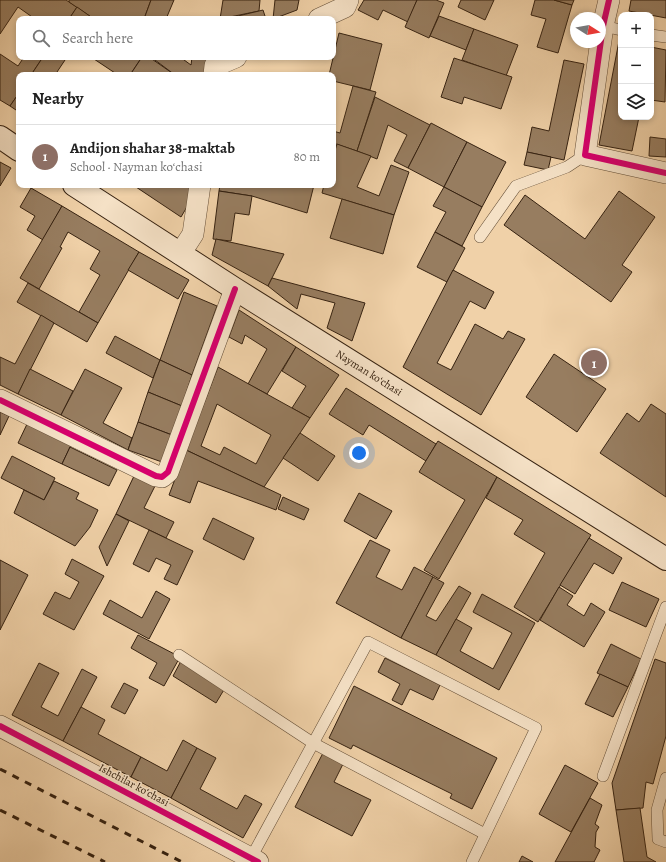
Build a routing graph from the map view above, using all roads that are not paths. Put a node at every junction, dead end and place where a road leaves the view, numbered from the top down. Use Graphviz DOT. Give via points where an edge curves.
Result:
graph roads {
  1 [pos="348,0"];
  2 [pos="609,0"];
  3 [pos="326,16"];
  4 [pos="612,28"];
  5 [pos="654,36"];
  6 [pos="666,38"];
  7 [pos="229,60"];
  8 [pos="214,72"];
  9 [pos="0,137"];
  10 [pos="16,148"];
  11 [pos="585,155"];
  12 [pos="666,173"];
  13 [pos="79,188"];
  14 [pos="200,188"];
  15 [pos="480,237"];
  16 [pos="180,254"];
  17 [pos="235,289"];
  18 [pos="0,400"];
  19 [pos="666,559"];
  20 [pos="666,607"];
  21 [pos="179,655"];
  22 [pos="0,726"];
  23 [pos="313,743"];
  24 [pos="603,776"];
  25 [pos="666,778"];
  26 [pos="485,834"];
  27 [pos="666,842"];
  28 [pos="254,860"];
  29 [pos="472,862"];
  1 -- 3 [label="street" via="345,7"];
  2 -- 4 [label="street"];
  4 -- 11 [label="street"];
  5 -- 6 [label="lane"];
  7 -- 8 [label="street" via="215,66"];
  9 -- 10 [label="main road"];
  11 -- 12 [label="street"];
  11 -- 15 [label="lane" via="567,167 516,186"];
  13 -- 16 [label="main road, Nayman koʻchasi"];
  14 -- 16 [label="street" via="193,234"];
  16 -- 17 [label="main road, Nayman koʻchasi"];
  17 -- 18 [label="street" via="168,472 162,477"];
  17 -- 19 [label="main road, Nayman koʻchasi"];
  20 -- 24 [label="lane"];
  21 -- 23 [label="lane"];
  22 -- 28 [label="street, Ishchilar koʻchasi"];
  23 -- 26 [label="lane"];
  23 -- 26 [label="lane" via="368,642 536,728"];
  23 -- 28 [label="lane"];
  25 -- 27 [label="lane" via="657,810 658,839"];
  26 -- 29 [label="lane"];
}
